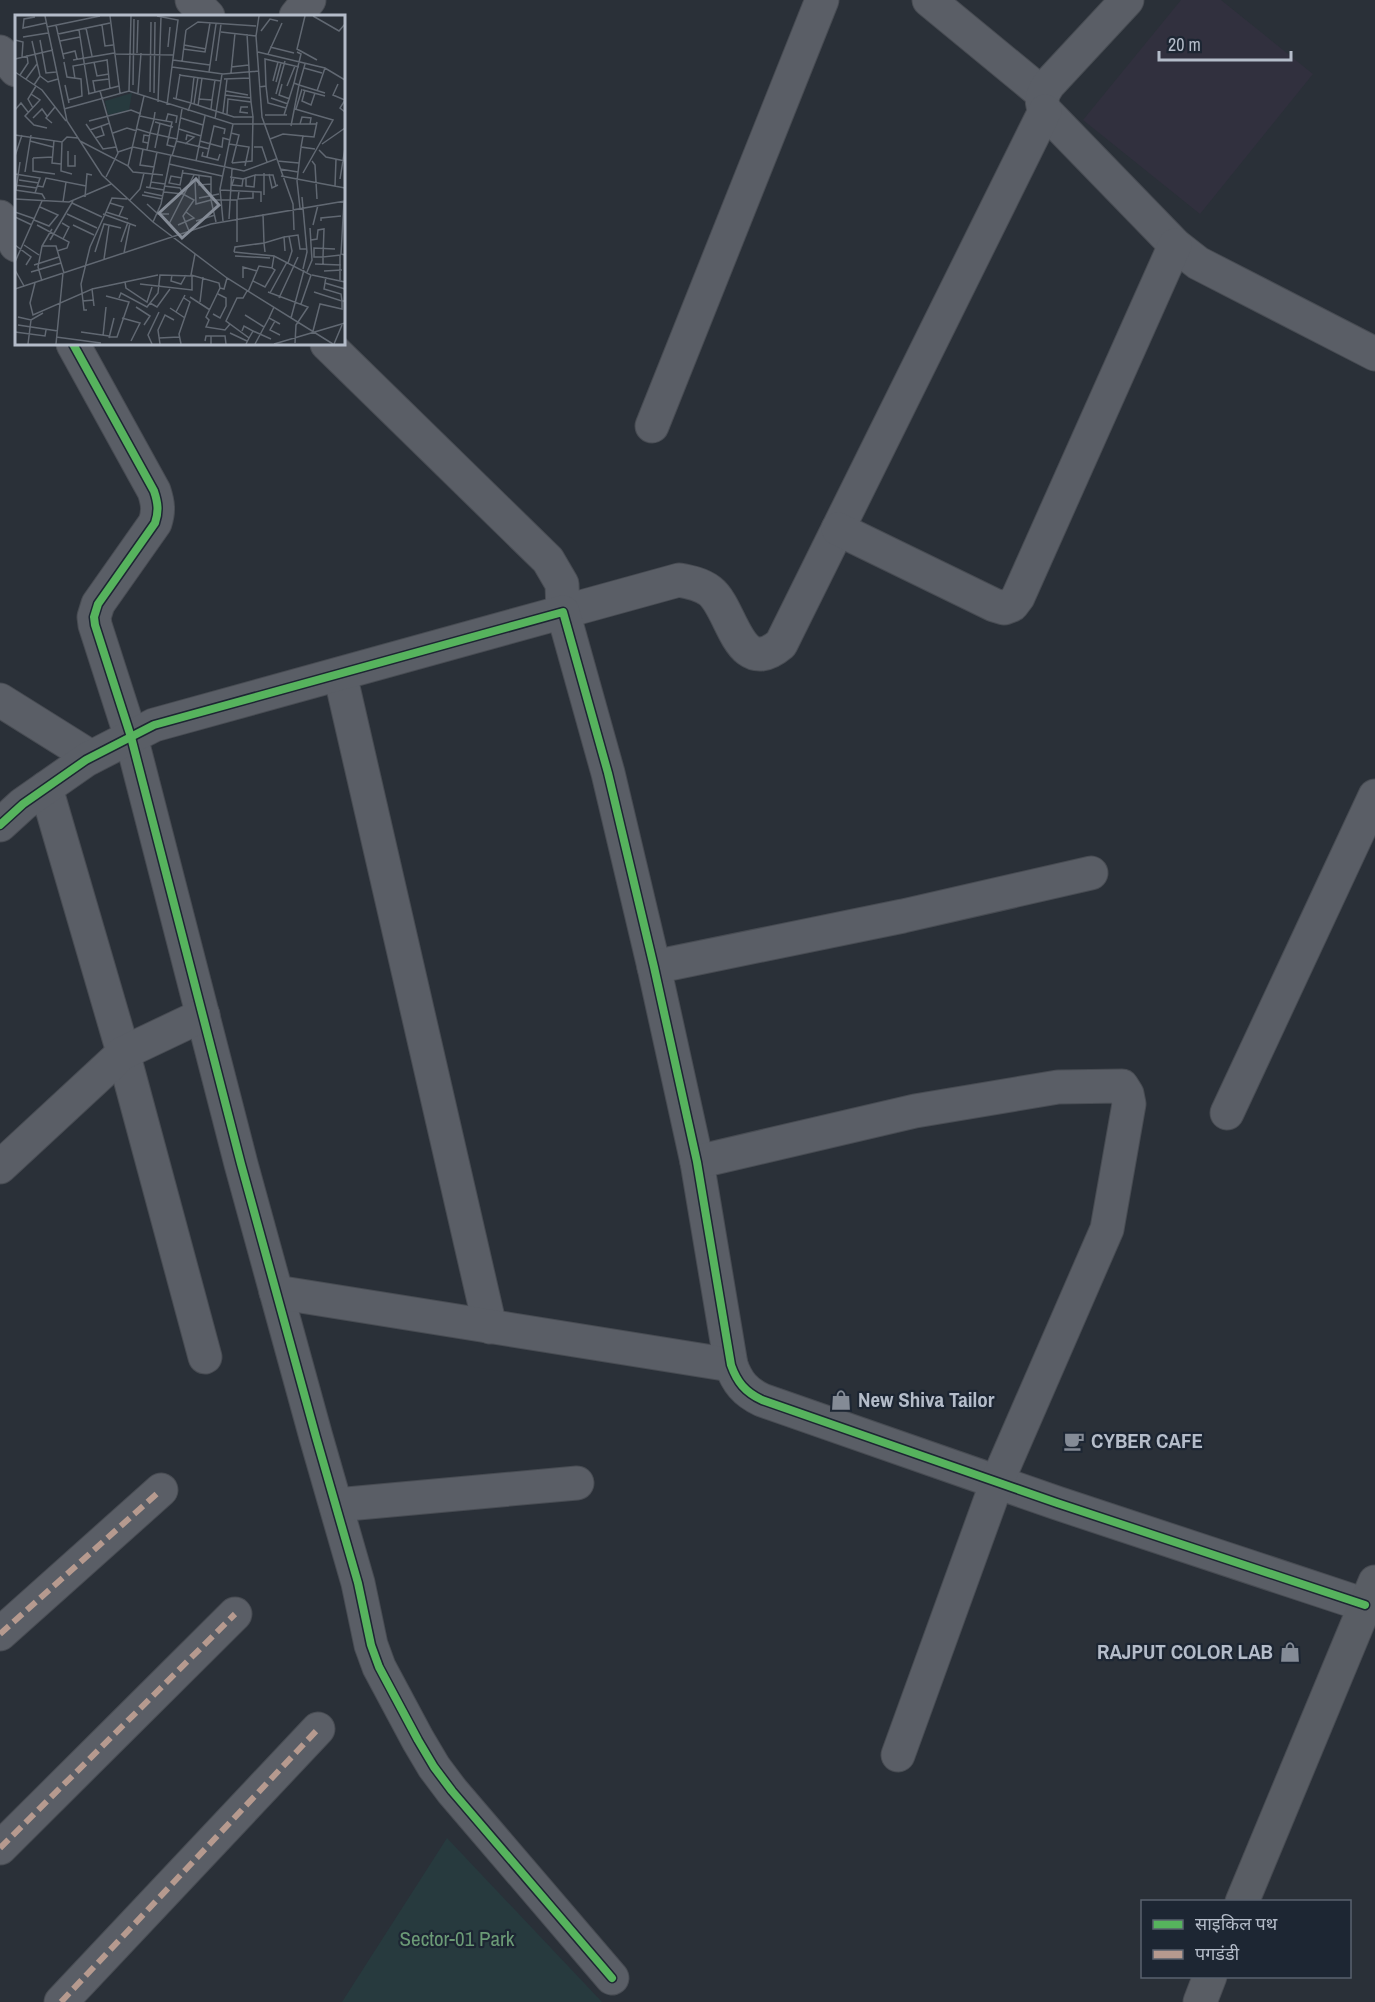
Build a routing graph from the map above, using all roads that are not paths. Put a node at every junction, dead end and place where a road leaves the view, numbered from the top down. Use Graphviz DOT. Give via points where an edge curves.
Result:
graph roads {
  1 [pos="192,0"];
  2 [pos="309,0"];
  3 [pos="822,0"];
  4 [pos="929,0"];
  5 [pos="1127,0"];
  6 [pos="207,15"];
  7 [pos="297,15"];
  8 [pos="0,52"];
  9 [pos="15,69"];
  10 [pos="1044,103"];
  11 [pos="0,217"];
  12 [pos="15,243"];
  13 [pos="1175,245"];
  14 [pos="74,345"];
  15 [pos="328,345"];
  16 [pos="1375,354"];
  17 [pos="652,426"];
  18 [pos="838,529"];
  19 [pos="563,612"];
  20 [pos="340,674"];
  21 [pos="0,700"];
  22 [pos="131,737"];
  23 [pos="91,758"];
  24 [pos="46,788"];
  25 [pos="1375,796"];
  26 [pos="0,825"];
  27 [pos="1091,873"];
  28 [pos="654,967"];
  29 [pos="203,1015"];
  30 [pos="123,1053"];
  31 [pos="1227,1113"];
  32 [pos="696,1162"];
  33 [pos="0,1167"];
  34 [pos="276,1292"];
  35 [pos="490,1326"];
  36 [pos="205,1357"];
  37 [pos="731,1365"];
  38 [pos="998,1482"];
  39 [pos="577,1483"];
  40 [pos="161,1490"];
  41 [pos="336,1505"];
  42 [pos="1370,1593"];
  43 [pos="235,1614"];
  44 [pos="0,1634"];
  45 [pos="318,1729"];
  46 [pos="897,1755"];
  47 [pos="0,1848"];
  48 [pos="1243,1900"];
  49 [pos="612,1978"];
  50 [pos="1210,1978"];
  51 [pos="60,2002"];
  52 [pos="1200,2002"];
  1 -- 6 [label="street"];
  2 -- 7 [label="street"];
  3 -- 17 [label="street"];
  4 -- 10 [label="street"];
  5 -- 10 [label="street" via="1049,84"];
  8 -- 9 [label="street"];
  10 -- 13 [label="street"];
  10 -- 18 [label="street"];
  11 -- 12 [label="street"];
  13 -- 16 [label="street" via="1221,276"];
  13 -- 18 [label="street" via="1012,605 994,605"];
  14 -- 22 [label="street" via="158,502 155,523 105,592 94,617"];
  15 -- 19 [label="street" via="548,560 562,584"];
  18 -- 19 [label="street" via="781,644 772,651 759,654 741,645 719,601 693,582 679,580"];
  19 -- 20 [label="street"];
  19 -- 28 [label="street" via="608,773"];
  20 -- 22 [label="street" via="154,725"];
  20 -- 35 [label="street"];
  21 -- 23 [label="street"];
  22 -- 23 [label="street"];
  22 -- 29 [label="street"];
  23 -- 24 [label="street"];
  24 -- 26 [label="street"];
  24 -- 30 [label="street"];
  25 -- 31 [label="street"];
  27 -- 28 [label="street"];
  28 -- 32 [label="street"];
  29 -- 30 [label="street"];
  29 -- 34 [label="street"];
  30 -- 33 [label="street"];
  30 -- 36 [label="street"];
  32 -- 37 [label="street"];
  32 -- 38 [label="street" via="915,1111 1058,1087 1122,1086 1129,1104 1107,1229"];
  34 -- 35 [label="street"];
  34 -- 41 [label="street"];
  35 -- 37 [label="street"];
  37 -- 38 [label="street" via="742,1387 762,1400"];
  38 -- 42 [label="street"];
  38 -- 46 [label="street"];
  39 -- 41 [label="street"];
  40 -- 44 [label="street"];
  41 -- 49 [label="street" via="371,1645 418,1740 452,1791"];
  42 -- 48 [label="main road"];
  43 -- 47 [label="street"];
  45 -- 51 [label="street"];
  50 -- 52 [label="main road"];
}
